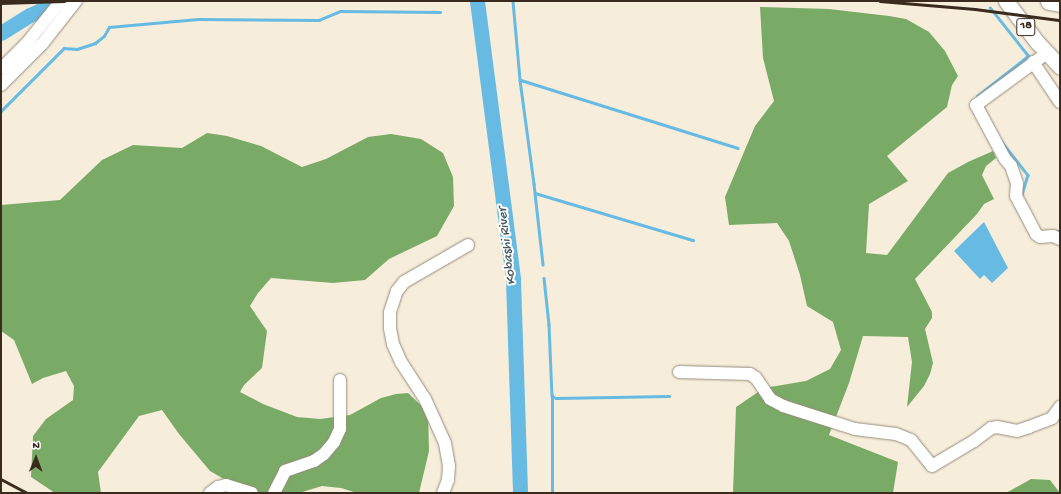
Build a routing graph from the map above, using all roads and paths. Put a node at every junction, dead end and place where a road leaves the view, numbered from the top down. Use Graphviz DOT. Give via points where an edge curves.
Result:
graph roads {
  1 [pos="61,1"];
  2 [pos="76,1"];
  3 [pos="1006,1"];
  4 [pos="1049,1"];
  5 [pos="1060,3"];
  6 [pos="1047,53"];
  7 [pos="1033,62"];
  8 [pos="1060,67"];
  9 [pos="1,69"];
  10 [pos="1060,72"];
  11 [pos="1,85"];
  12 [pos="1060,102"];
  13 [pos="1060,239"];
  14 [pos="468,245"];
  15 [pos="679,372"];
  16 [pos="340,380"];
  17 [pos="1060,408"];
  18 [pos="1056,421"];
  19 [pos="210,493"];
  20 [pos="252,493"];
  21 [pos="274,493"];
  22 [pos="443,493"];
  1 -- 9 [label="street"];
  2 -- 11 [label="street" via="54,29"];
  3 -- 6 [label="main road, 18"];
  4 -- 5 [label="highway"];
  6 -- 7 [label="street"];
  6 -- 8 [label="main road, 18"];
  6 -- 10 [label="main road, 18"];
  7 -- 12 [label="street"];
  7 -- 13 [label="street" via="976,106 1011,166 1017,184 1016,196 1036,234 1040,237 1053,236"];
  14 -- 22 [label="street" via="404,282 397,291 390,312 390,328 398,356 424,399 445,443 449,466 448,480"];
  15 -- 18 [label="street" via="750,374 756,378 770,399 783,406 854,429 896,434 911,440 932,466 992,428 1017,431"];
  16 -- 21 [label="street" via="340,429 334,442 314,461 284,471"];
  17 -- 18 [label="street"];
  19 -- 20 [label="street" via="218,486 226,485"];
}
